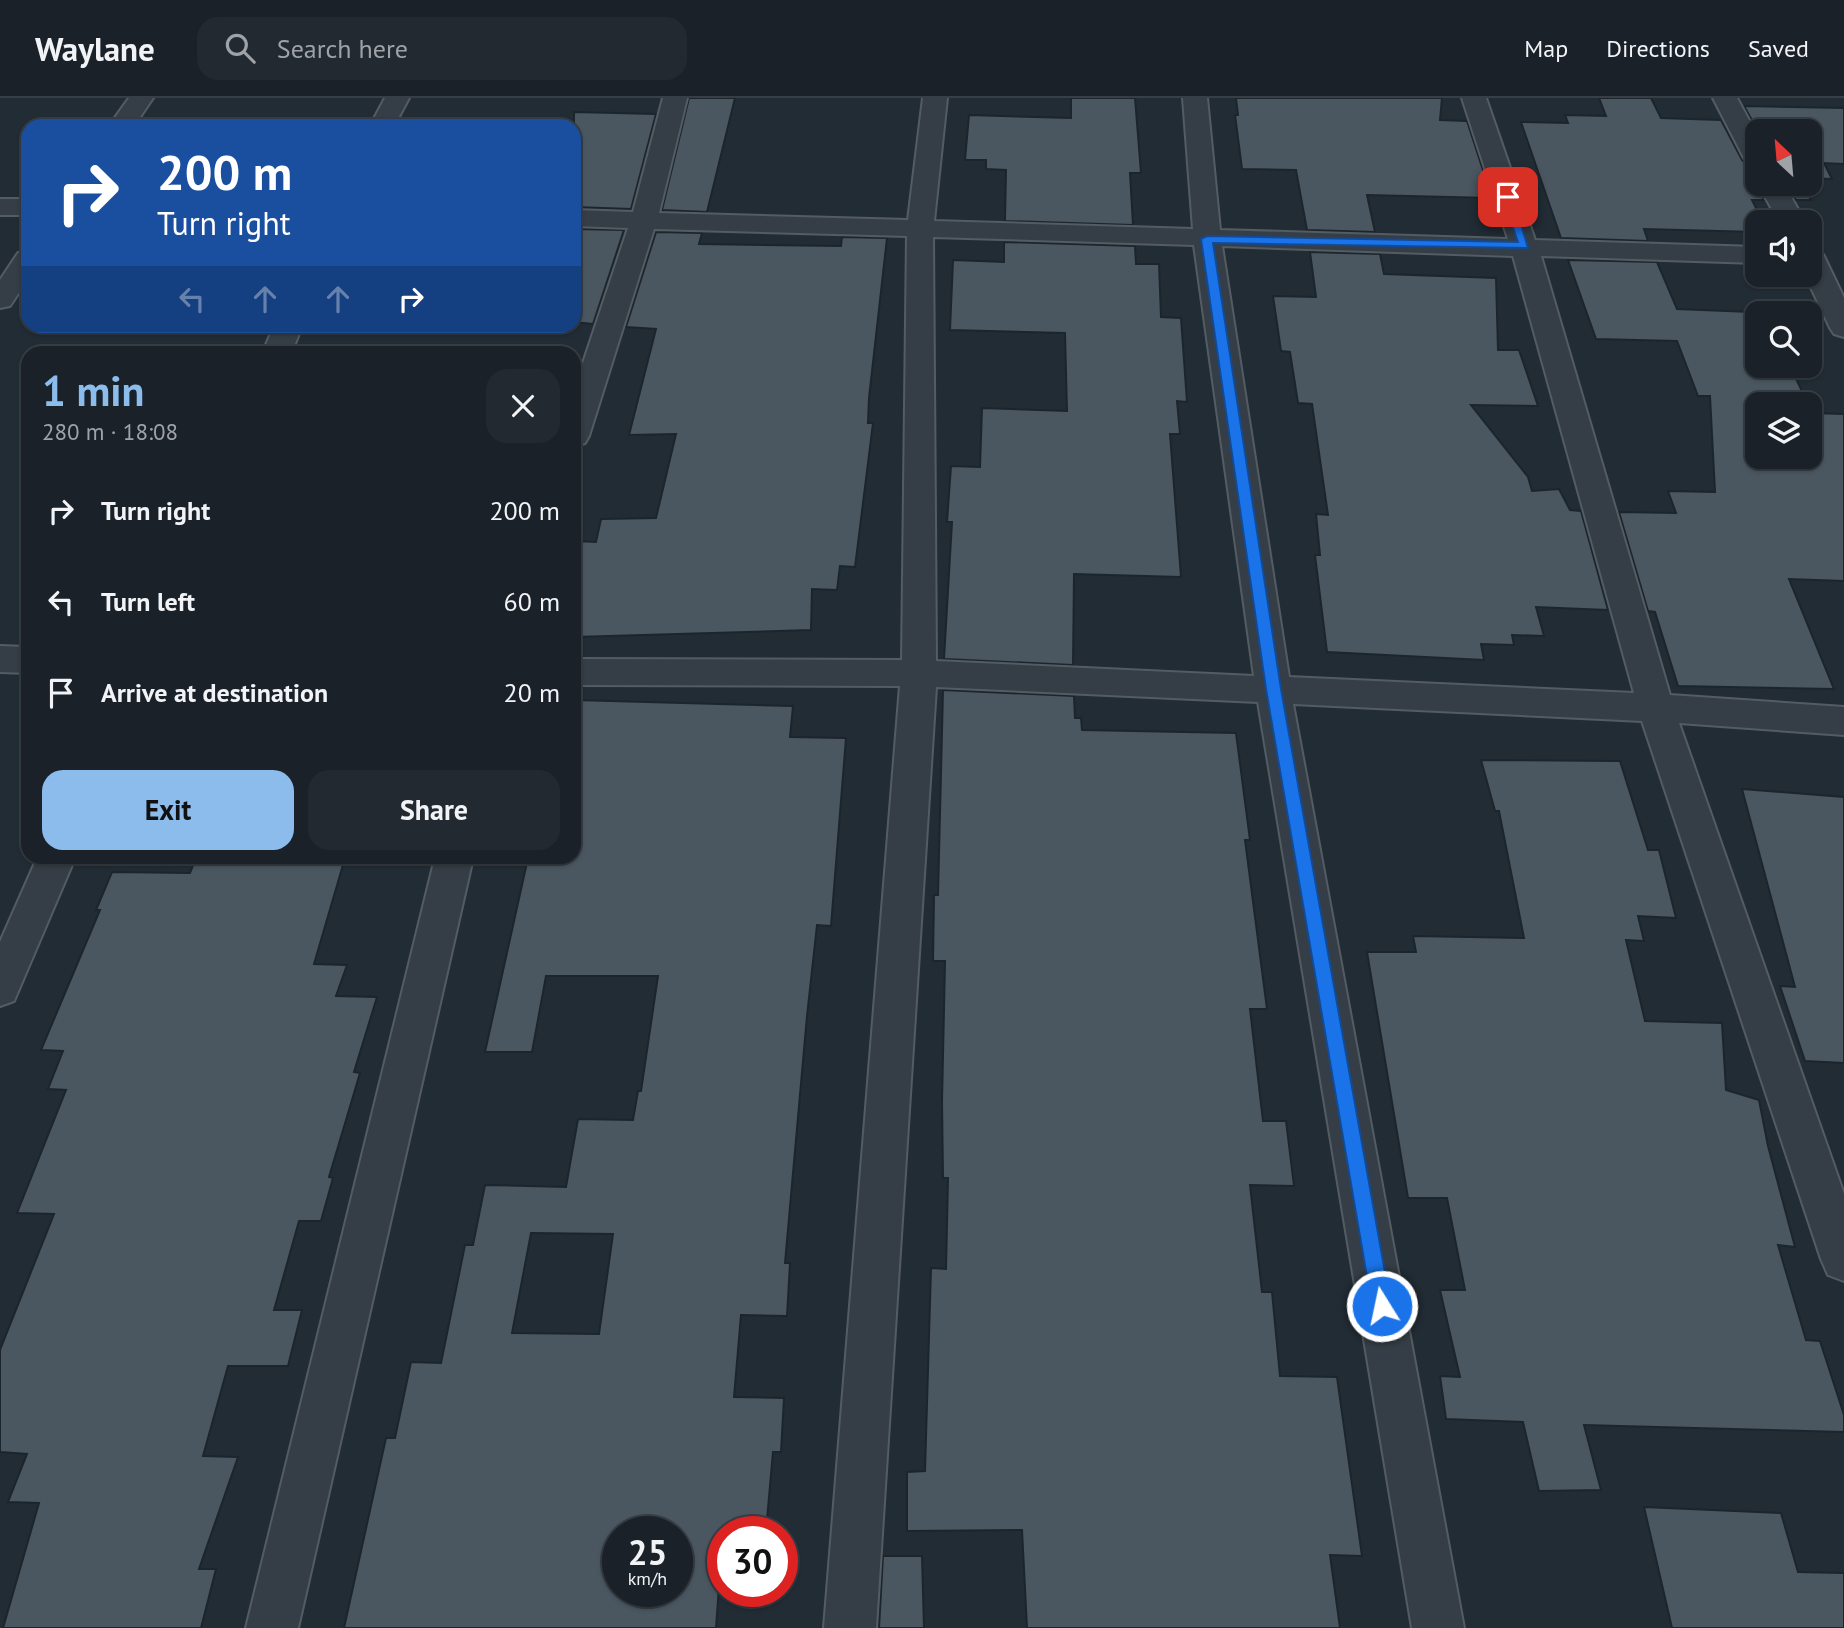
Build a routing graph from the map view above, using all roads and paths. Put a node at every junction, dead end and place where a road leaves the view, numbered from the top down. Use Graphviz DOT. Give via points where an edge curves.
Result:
graph roads {
  1 [pos="141,98"];
  2 [pos="397,98"];
  3 [pos="676,98"];
  4 [pos="935,98"];
  5 [pos="1195,98"];
  6 [pos="1475,98"];
  7 [pos="1725,98"];
  8 [pos="126,119"];
  9 [pos="386,119"];
  10 [pos="1745,136"];
  11 [pos="0,207"];
  12 [pos="21,207"];
  13 [pos="581,218"];
  14 [pos="644,219"];
  15 [pos="920,229"];
  16 [pos="1207,239"];
  17 [pos="1524,246"];
  18 [pos="1745,255"];
  19 [pos="1822,257"];
  20 [pos="1844,258"];
  21 [pos="21,269"];
  22 [pos="1822,281"];
  23 [pos="0,300"];
  24 [pos="1844,328"];
  25 [pos="581,414"];
  26 [pos="0,659"];
  27 [pos="21,660"];
  28 [pos="581,671"];
  29 [pos="919,673"];
  30 [pos="1273,689"];
  31 [pos="1656,708"];
  32 [pos="1844,721"];
  33 [pos="53,864"];
  34 [pos="453,864"];
  35 [pos="0,988"];
  36 [pos="1844,1259"];
  37 [pos="272,1628"];
  38 [pos="850,1628"];
  39 [pos="1438,1628"];
  1 -- 8 [label="street"];
  2 -- 9 [label="street"];
  3 -- 14 [label="street"];
  4 -- 15 [label="street"];
  5 -- 16 [label="street"];
  6 -- 17 [label="street"];
  7 -- 10 [label="street"];
  11 -- 12 [label="street"];
  13 -- 14 [label="street"];
  14 -- 15 [label="street"];
  14 -- 25 [label="street"];
  15 -- 16 [label="street"];
  15 -- 29 [label="street"];
  16 -- 17 [label="street"];
  16 -- 30 [label="street"];
  17 -- 18 [label="street"];
  17 -- 31 [label="street"];
  19 -- 20 [label="street"];
  21 -- 23 [label="street"];
  22 -- 24 [label="street"];
  26 -- 27 [label="street"];
  28 -- 29 [label="street"];
  29 -- 30 [label="street"];
  29 -- 38 [label="street"];
  30 -- 31 [label="street"];
  30 -- 39 [label="street"];
  31 -- 32 [label="street"];
  31 -- 36 [label="street"];
  33 -- 35 [label="street"];
  34 -- 37 [label="street"];
}
